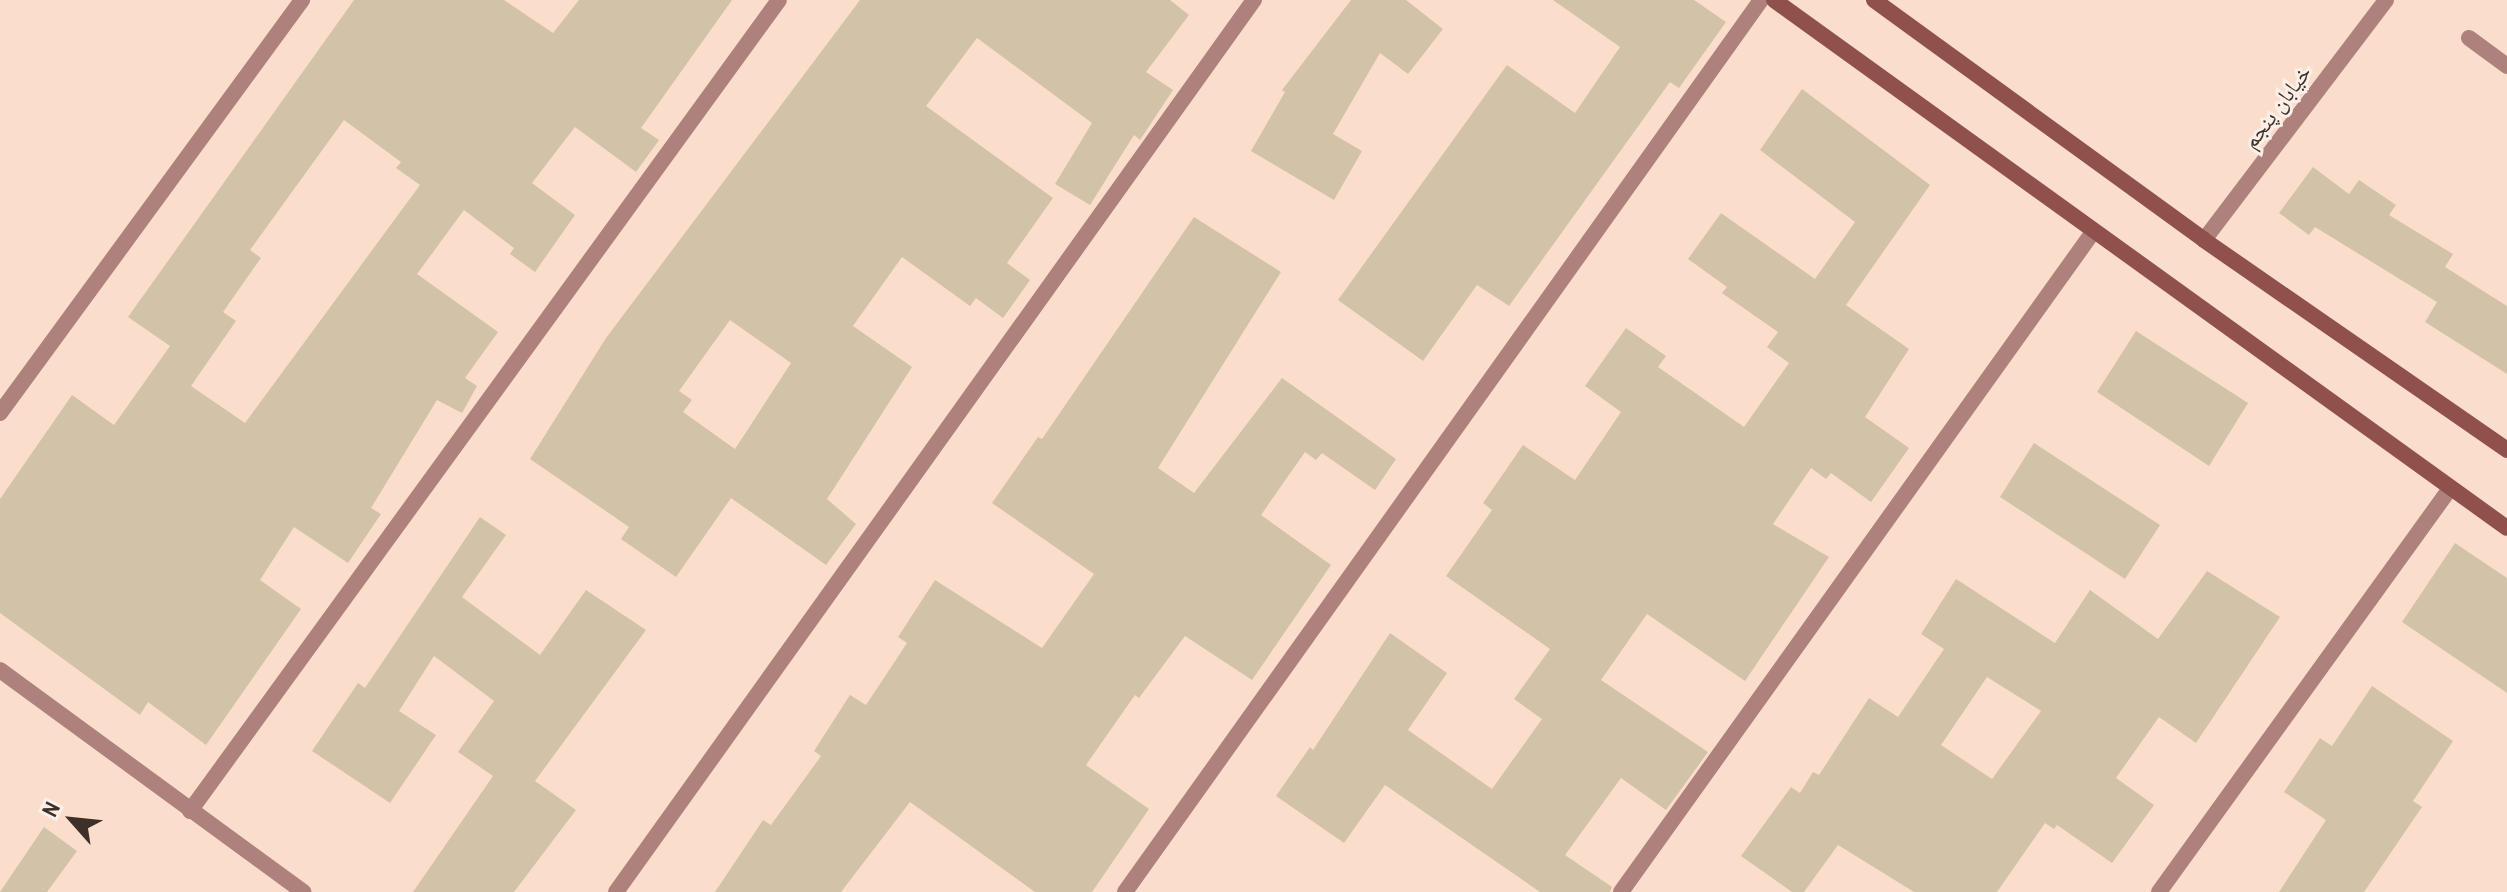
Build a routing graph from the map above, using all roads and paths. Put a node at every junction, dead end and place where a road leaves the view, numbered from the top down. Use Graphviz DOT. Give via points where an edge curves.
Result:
graph roads {
  1 [pos="302,0"];
  2 [pos="779,0"];
  3 [pos="1254,0"];
  4 [pos="1761,0"];
  5 [pos="1774,0"];
  6 [pos="1874,0"];
  7 [pos="2386,0"];
  8 [pos="2469,38"];
  9 [pos="2507,66"];
  10 [pos="2093,232"];
  11 [pos="2204,240"];
  12 [pos="0,413"];
  13 [pos="2507,450"];
  14 [pos="2449,490"];
  15 [pos="2507,528"];
  16 [pos="0,670"];
  17 [pos="190,811"];
  18 [pos="303,892"];
  19 [pos="616,892"];
  20 [pos="1125,892"];
  21 [pos="1621,892"];
  22 [pos="2159,892"];
  1 -- 12 [label="street"];
  2 -- 17 [label="street"];
  3 -- 19 [label="street"];
  4 -- 20 [label="street"];
  5 -- 10 [label="street"];
  6 -- 11 [label="street"];
  7 -- 11 [label="street, خیابان پنجم"];
  8 -- 9 [label="street"];
  10 -- 14 [label="street"];
  10 -- 21 [label="street"];
  11 -- 13 [label="street"];
  14 -- 15 [label="street"];
  14 -- 22 [label="street"];
  16 -- 17 [label="street"];
  17 -- 18 [label="street"];
}
